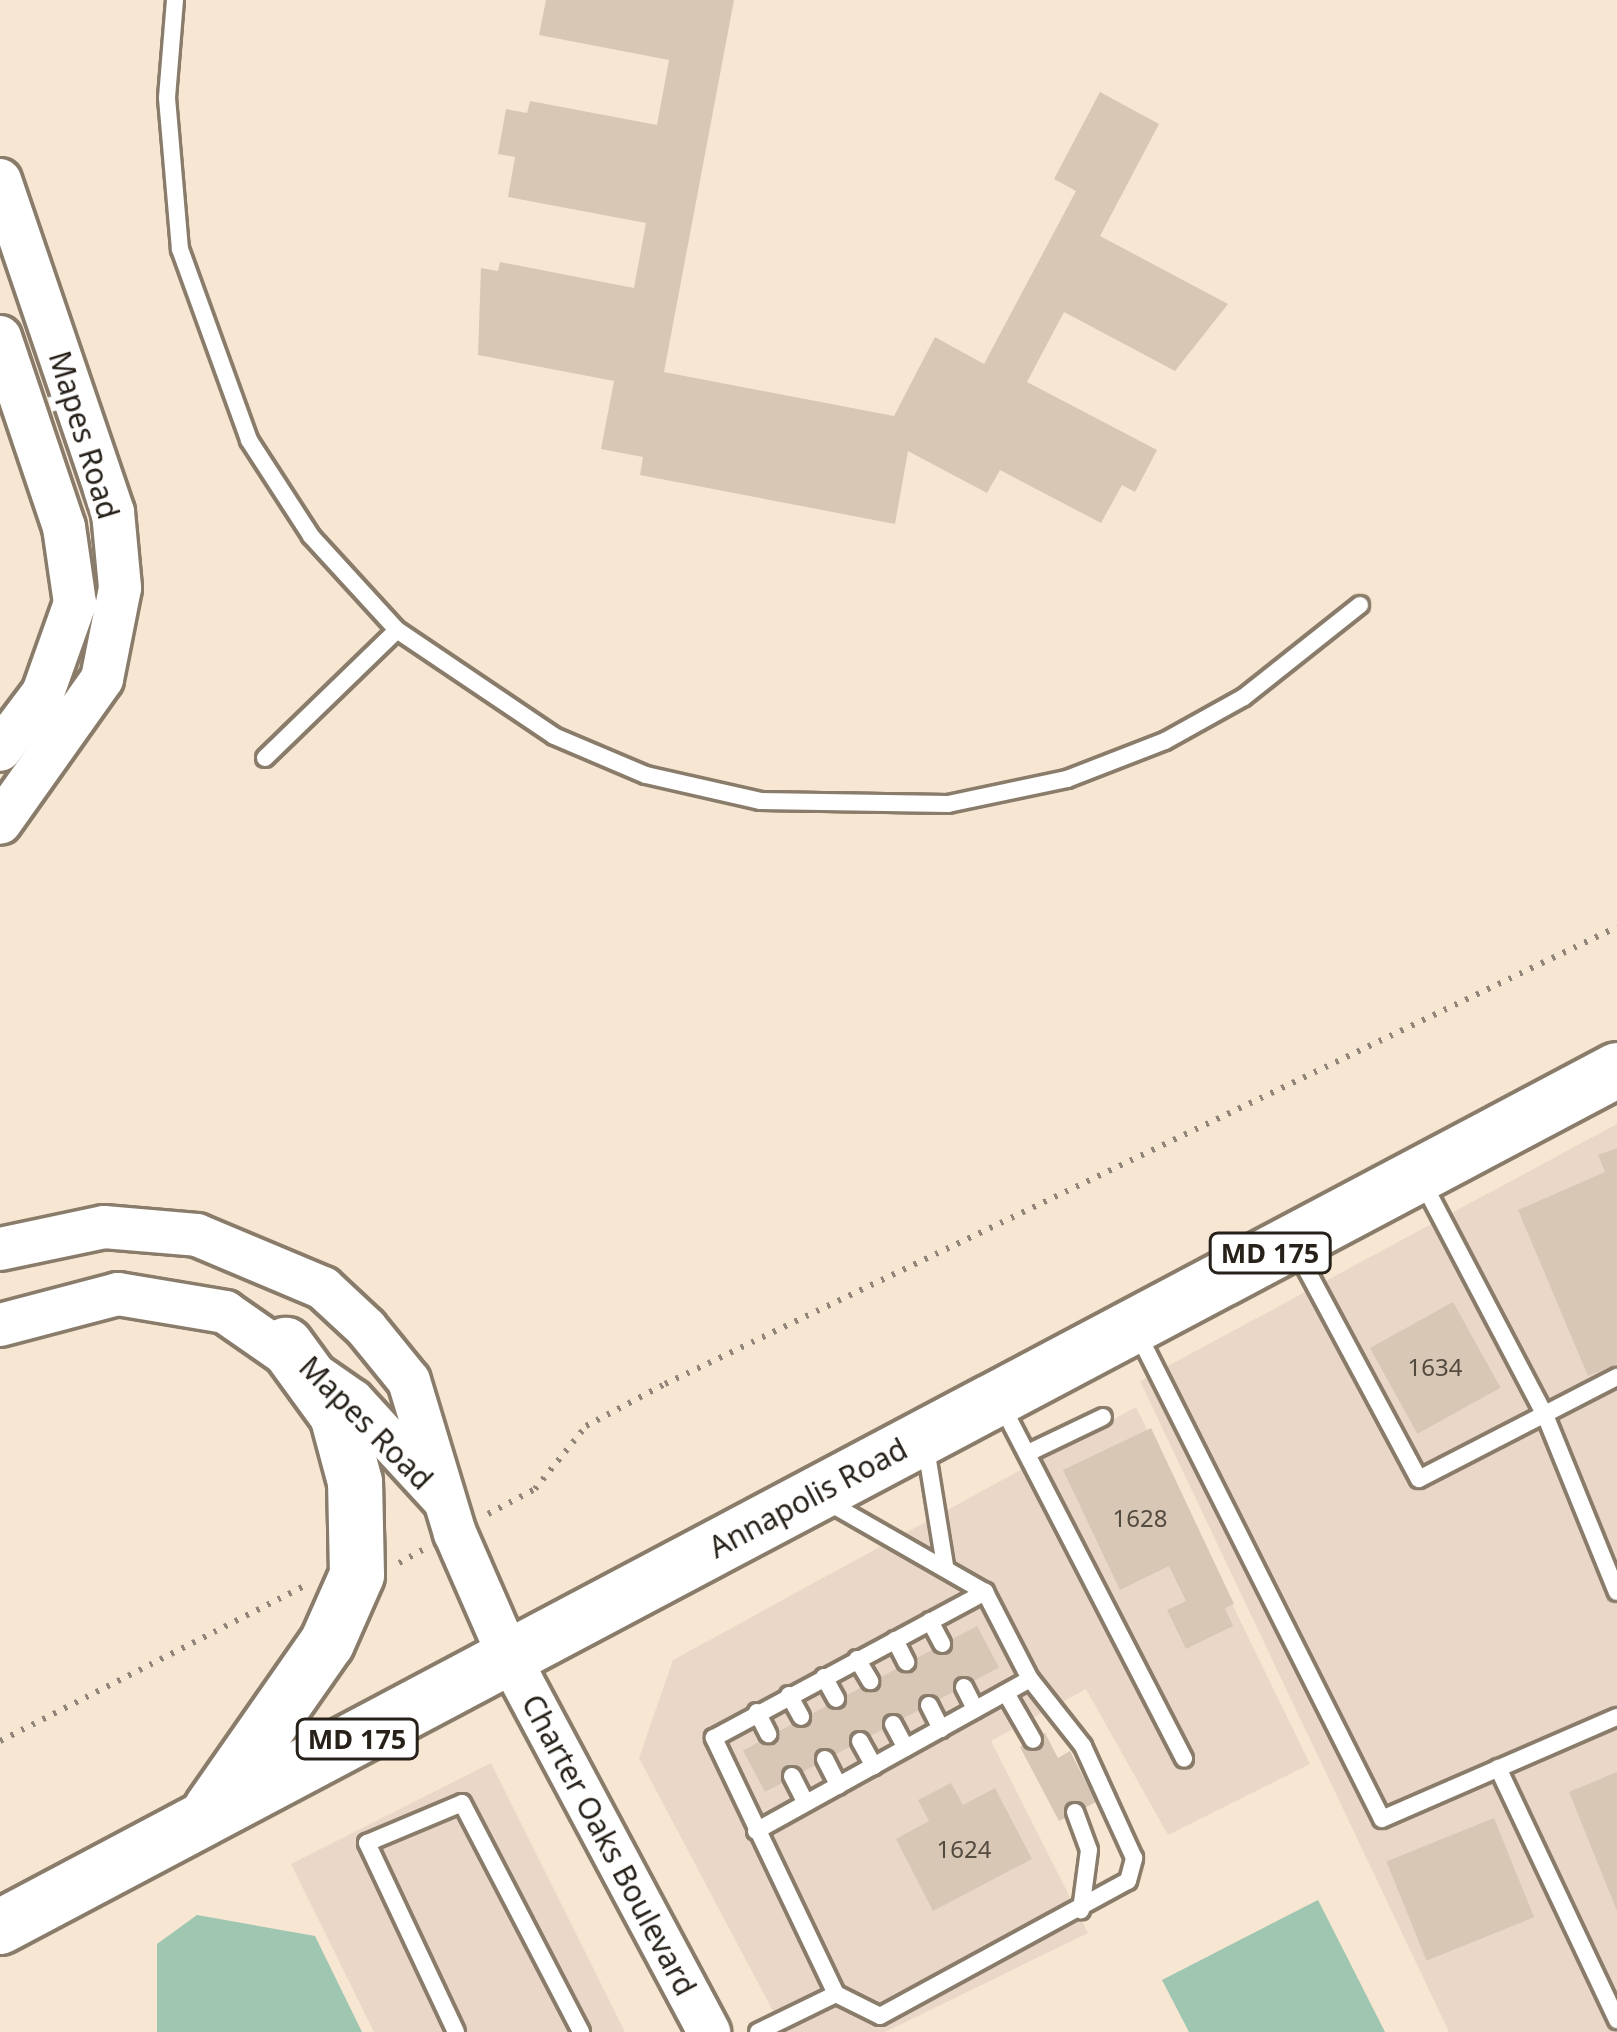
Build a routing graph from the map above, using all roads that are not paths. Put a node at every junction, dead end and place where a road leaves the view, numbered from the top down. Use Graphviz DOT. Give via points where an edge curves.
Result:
graph roads {
  1 [pos="175,0"];
  2 [pos="0,180"];
  3 [pos="0,337"];
  4 [pos="1360,605"];
  5 [pos="398,630"];
  6 [pos="0,750"];
  7 [pos="265,758"];
  8 [pos="2,816"];
  9 [pos="1617,1070"];
  10 [pos="1419,1174"];
  11 [pos="1292,1242"];
  12 [pos="0,1249"];
  13 [pos="0,1325"];
  14 [pos="1134,1326"];
  15 [pos="286,1345"];
  16 [pos="1617,1377"];
  17 [pos="998,1398"];
  18 [pos="1545,1415"];
  19 [pos="1102,1418"];
  20 [pos="924,1437"];
  21 [pos="1028,1454"];
  22 [pos="814,1495"];
  23 [pos="454,1510"];
  24 [pos="945,1565"];
  25 [pos="985,1592"];
  26 [pos="1617,1592"];
  27 [pos="930,1621"];
  28 [pos="895,1640"];
  29 [pos="942,1644"];
  30 [pos="510,1659"];
  31 [pos="857,1660"];
  32 [pos="906,1663"];
  33 [pos="824,1676"];
  34 [pos="1030,1679"];
  35 [pos="870,1682"];
  36 [pos="964,1687"];
  37 [pos="1006,1693"];
  38 [pos="789,1695"];
  39 [pos="836,1699"];
  40 [pos="929,1705"];
  41 [pos="975,1709"];
  42 [pos="757,1712"];
  43 [pos="801,1717"];
  44 [pos="1617,1717"];
  45 [pos="892,1724"];
  46 [pos="941,1729"];
  47 [pos="768,1734"];
  48 [pos="1034,1740"];
  49 [pos="860,1741"];
  50 [pos="906,1748"];
  51 [pos="1184,1758"];
  52 [pos="825,1759"];
  53 [pos="874,1766"];
  54 [pos="1498,1768"];
  55 [pos="792,1776"];
  56 [pos="839,1786"];
  57 [pos="806,1804"];
  58 [pos="1076,1812"];
  59 [pos="205,1818"];
  60 [pos="756,1832"];
  61 [pos="1081,1910"];
  62 [pos="0,1927"];
  63 [pos="836,1994"];
  64 [pos="1617,2020"];
  65 [pos="456,2032"];
  66 [pos="580,2032"];
  67 [pos="709,2032"];
  68 [pos="758,2032"];
  1 -- 5 [label="lane" via="169,160 208,349 277,488"];
  2 -- 8 [label="street, Mapes Road" via="113,512 120,588 102,679"];
  3 -- 6 [label="street, Mapes Road" via="64,527 75,603 43,693"];
  4 -- 5 [label="lane" via="1244,698 1120,761 1012,794 885,809 760,802 646,775 512,713"];
  5 -- 7 [label="lane"];
  9 -- 10 [label="main road, Annapolis Road / MD 175"];
  10 -- 11 [label="main road, Annapolis Road / MD 175"];
  10 -- 18 [label="lane"];
  11 -- 14 [label="main road, Annapolis Road / MD 175"];
  11 -- 18 [label="lane" via="1419,1480"];
  12 -- 23 [label="street, Mapes Road" via="104,1227 197,1235 323,1288 409,1381"];
  13 -- 15 [label="street, Mapes Road" via="118,1294 226,1312"];
  14 -- 17 [label="main road, Annapolis Road / MD 175"];
  14 -- 54 [label="lane" via="1382,1819"];
  15 -- 23 [label="street, Mapes Road"];
  15 -- 59 [label="main road" via="338,1415 355,1482 357,1575 327,1643"];
  16 -- 18 [label="lane"];
  17 -- 20 [label="main road, Annapolis Road / MD 175"];
  17 -- 21 [label="lane"];
  18 -- 26 [label="lane"];
  19 -- 21 [label="lane"];
  20 -- 22 [label="main road, Annapolis Road / MD 175"];
  20 -- 24 [label="lane"];
  21 -- 51 [label="lane"];
  22 -- 24 [label="lane"];
  22 -- 30 [label="main road, Annapolis Road / MD 175"];
  23 -- 30 [label="street, Mapes Road"];
  24 -- 25 [label="lane"];
  25 -- 27 [label="lane"];
  25 -- 34 [label="lane"];
  27 -- 28 [label="lane"];
  27 -- 29 [label="lane"];
  28 -- 31 [label="lane"];
  28 -- 32 [label="lane"];
  30 -- 59 [label="main road, Annapolis Road / MD 175"];
  30 -- 67 [label="street, Charter Oaks Boulevard"];
  31 -- 33 [label="lane"];
  31 -- 35 [label="lane"];
  33 -- 38 [label="lane"];
  33 -- 39 [label="lane"];
  34 -- 37 [label="lane"];
  34 -- 61 [label="lane" via="1083,1746 1134,1858 1128,1881"];
  36 -- 41 [label="lane"];
  37 -- 41 [label="lane"];
  37 -- 48 [label="lane"];
  38 -- 42 [label="lane"];
  38 -- 43 [label="lane"];
  40 -- 46 [label="lane"];
  41 -- 46 [label="lane"];
  42 -- 47 [label="lane"];
  42 -- 60 [label="lane" via="714,1738"];
  44 -- 54 [label="lane"];
  45 -- 50 [label="lane"];
  46 -- 50 [label="lane"];
  49 -- 53 [label="lane"];
  50 -- 53 [label="lane"];
  52 -- 56 [label="lane"];
  53 -- 56 [label="lane"];
  54 -- 64 [label="lane"];
  55 -- 57 [label="lane"];
  56 -- 57 [label="lane"];
  57 -- 60 [label="lane"];
  58 -- 61 [label="lane" via="1089,1850"];
  59 -- 62 [label="main road, Annapolis Road / MD 175"];
  60 -- 63 [label="lane"];
  61 -- 63 [label="lane" via="880,2016"];
  63 -- 68 [label="lane"];
  65 -- 66 [label="lane" via="367,1843 462,1803"];
}
